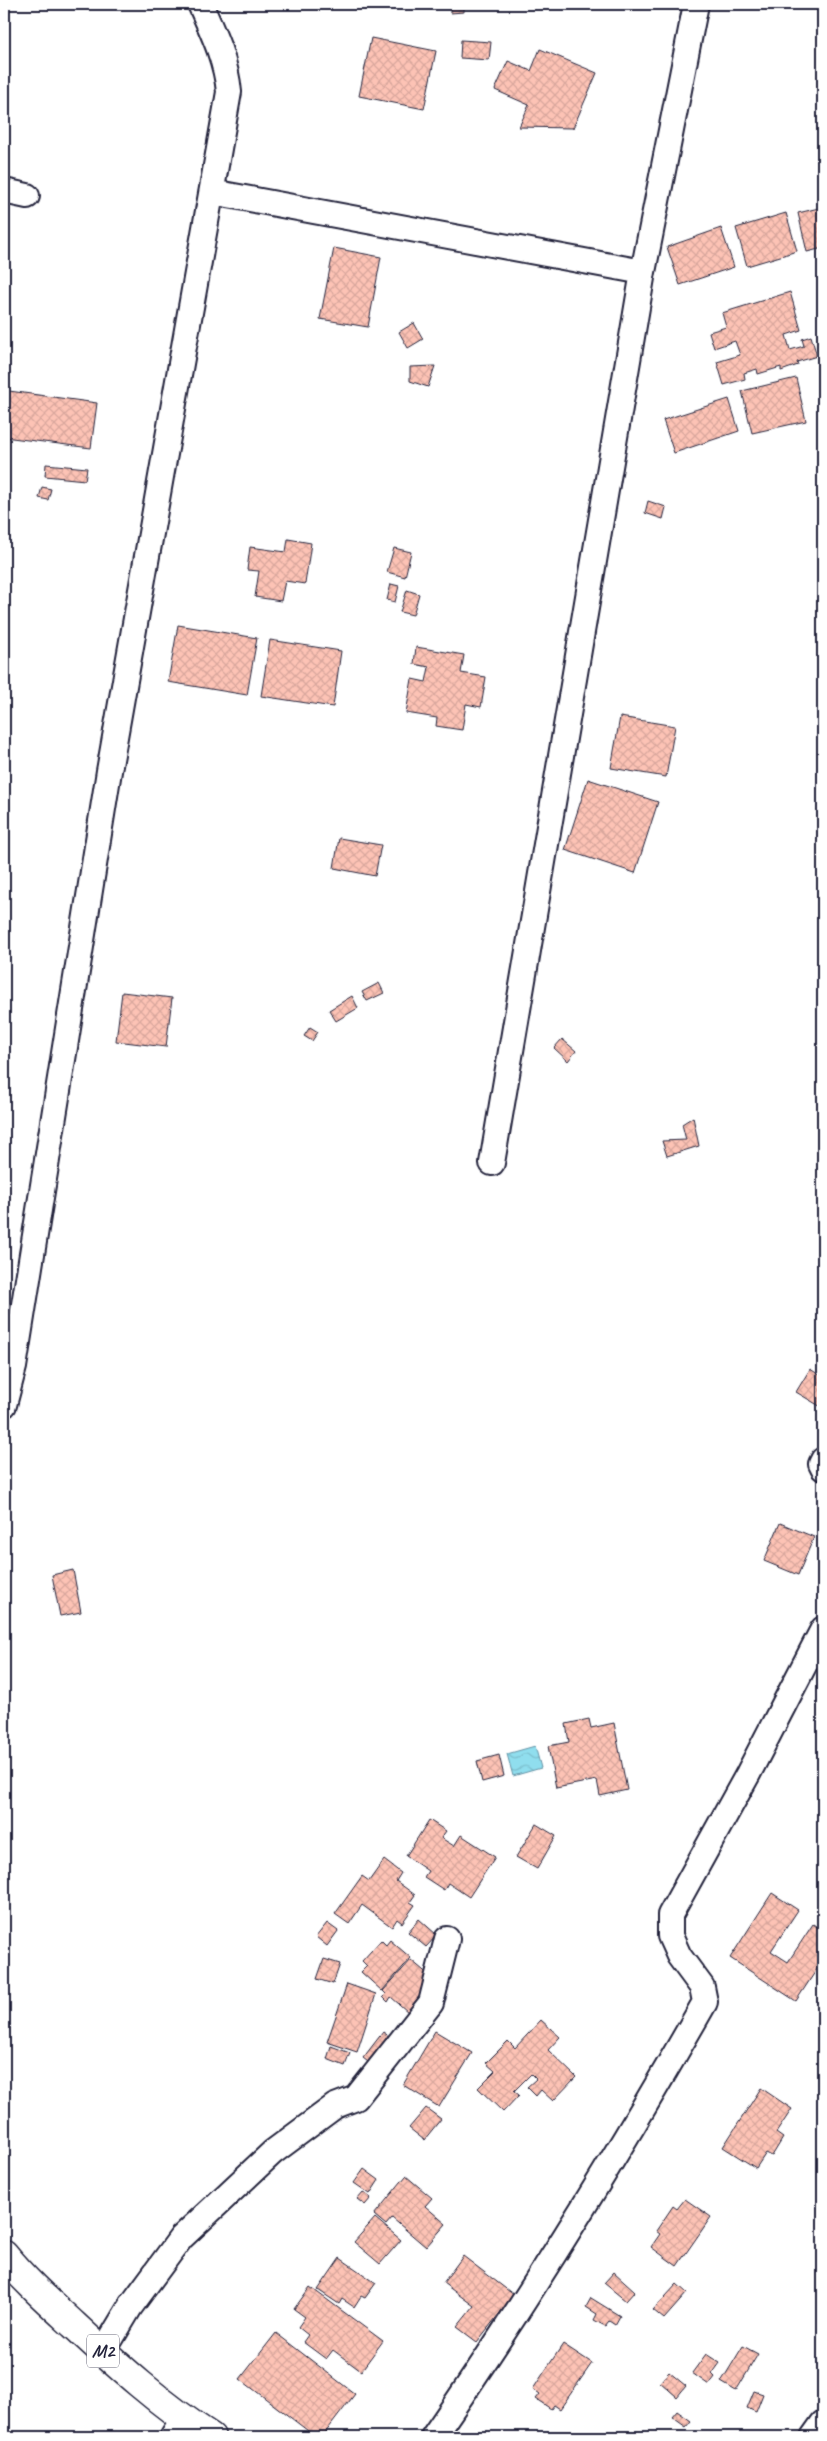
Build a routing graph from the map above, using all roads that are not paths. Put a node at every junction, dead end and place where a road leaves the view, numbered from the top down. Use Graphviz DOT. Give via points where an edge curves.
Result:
graph roads {
  1 [pos="200,4"];
  2 [pos="696,4"];
  3 [pos="4,191"];
  4 [pos="212,192"];
  5 [pos="27,196"];
  6 [pos="643,272"];
  7 [pos="492,1163"];
  8 [pos="4,1405"];
  9 [pos="823,1460"];
  10 [pos="823,1468"];
  11 [pos="823,1629"];
  12 [pos="447,1939"];
  13 [pos="4,2254"];
  14 [pos="103,2352"];
  15 [pos="823,2422"];
  16 [pos="177,2428"];
  17 [pos="211,2437"];
  18 [pos="433,2437"];
  19 [pos="813,2437"];
  1 -- 4 [label="street" via="219,45 229,92"];
  2 -- 6 [label="street"];
  3 -- 5 [label="street"];
  4 -- 6 [label="street"];
  4 -- 8 [label="street" via="109,771 14,1367"];
  6 -- 7 [label="street"];
  9 -- 10 [label="street"];
  11 -- 18 [label="street" via="670,1915 670,1936 679,1956 702,1987 705,2002 586,2206 496,2347"];
  12 -- 14 [label="street" via="431,2003 356,2098 335,2106 273,2152 181,2238 130,2306"];
  13 -- 14 [label="highway, M2"];
  14 -- 16 [label="highway, M2"];
  15 -- 19 [label="street"];
  16 -- 17 [label="highway, M2"];
}
